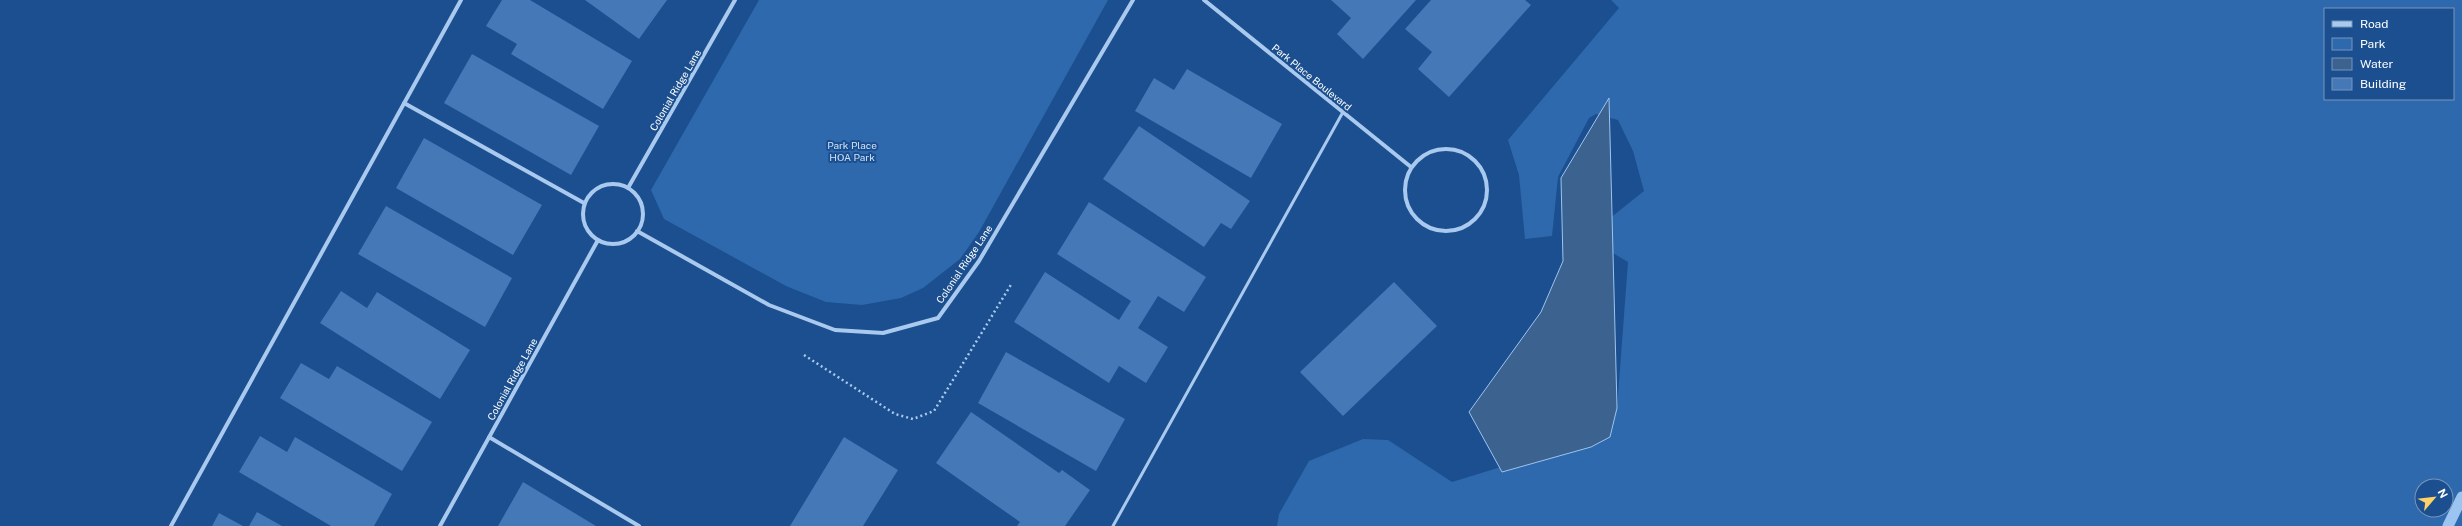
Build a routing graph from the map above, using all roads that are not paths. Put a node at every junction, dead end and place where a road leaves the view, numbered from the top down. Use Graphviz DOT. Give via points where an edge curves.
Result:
graph roads {
  1 [pos="461,0"];
  2 [pos="735,0"];
  3 [pos="1133,0"];
  4 [pos="1204,0"];
  5 [pos="404,103"];
  6 [pos="1343,112"];
  7 [pos="1411,166"];
  8 [pos="628,188"];
  9 [pos="584,203"];
  10 [pos="638,231"];
  11 [pos="598,240"];
  12 [pos="488,437"];
  13 [pos="171,526"];
  14 [pos="440,526"];
  15 [pos="640,526"];
  16 [pos="1113,526"];
  1 -- 5 [label="street"];
  2 -- 8 [label="street, Colonial Ridge Lane"];
  3 -- 10 [label="street, Colonial Ridge Lane" via="979,261 938,318 883,333 835,330 769,305"];
  4 -- 6 [label="street, Park Place Boulevard"];
  5 -- 9 [label="street"];
  5 -- 13 [label="street"];
  6 -- 7 [label="street, Park Place Boulevard"];
  6 -- 16 [label="lane"];
  7 -- 7 [label="street" via="1404,192 1407,205 1423,225 1436,231 1451,232 1465,227 1476,219 1488,193 1486,179 1480,166 1469,156 1457,150 1438,149 1420,157"];
  8 -- 9 [label="street" via="616,184 597,188"];
  8 -- 10 [label="street" via="640,200 643,210 643,220"];
  9 -- 11 [label="street" via="584,223 588,232"];
  10 -- 11 [label="street" via="624,242 614,245"];
  11 -- 12 [label="street, Colonial Ridge Lane"];
  12 -- 14 [label="street, Colonial Ridge Lane"];
  12 -- 15 [label="street"];
}
